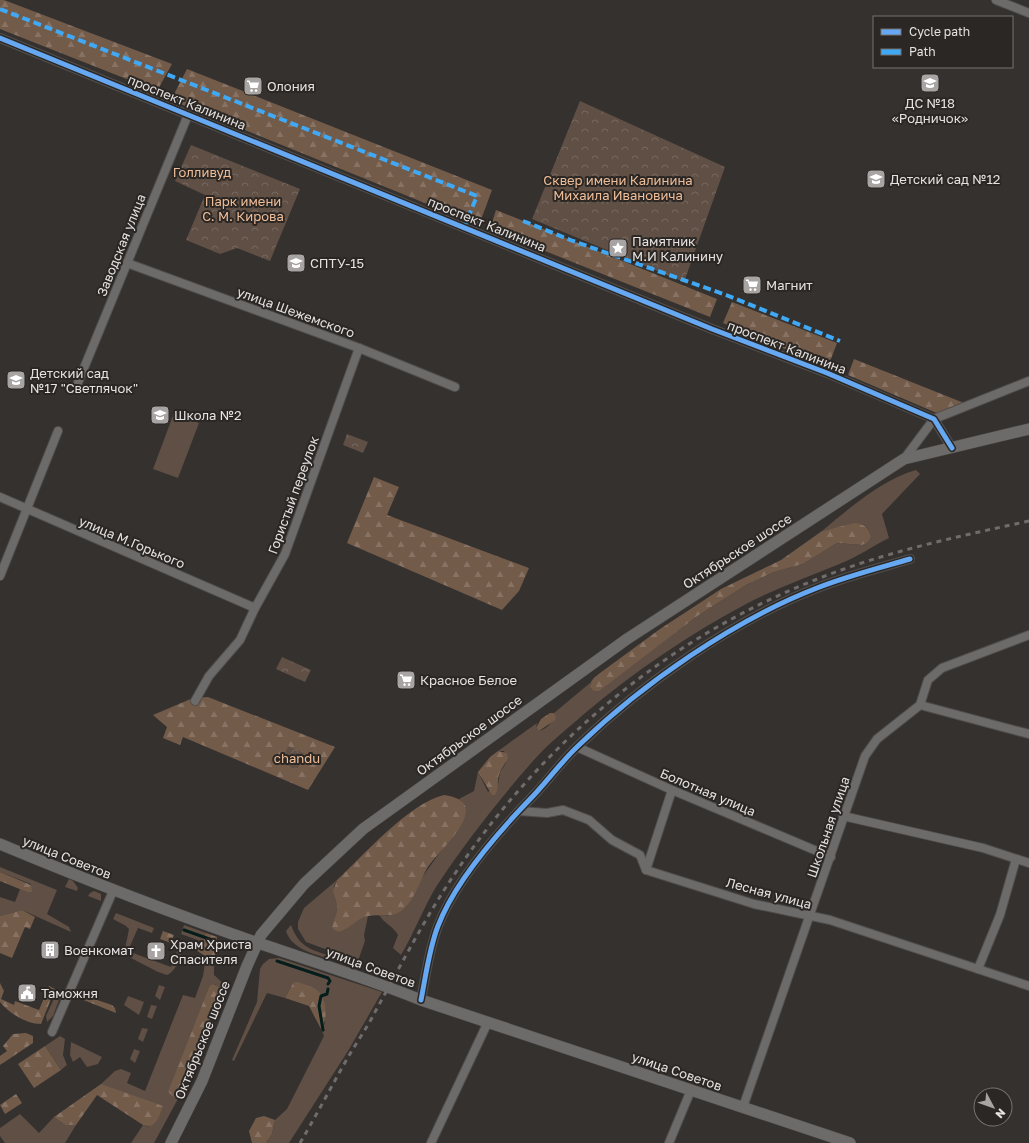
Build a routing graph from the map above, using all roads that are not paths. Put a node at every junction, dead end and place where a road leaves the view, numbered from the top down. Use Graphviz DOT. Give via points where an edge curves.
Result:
graph roads {
  1 [pos="996,0"];
  2 [pos="1029,13"];
  3 [pos="0,38"];
  4 [pos="188,115"];
  5 [pos="127,263"];
  6 [pos="359,348"];
  7 [pos="1029,381"];
  8 [pos="77,384"];
  9 [pos="456,387"];
  10 [pos="934,419"];
  11 [pos="1029,429"];
  12 [pos="58,430"];
  13 [pos="952,448"];
  14 [pos="904,459"];
  15 [pos="0,497"];
  16 [pos="26,509"];
  17 [pos="910,559"];
  18 [pos="0,576"];
  19 [pos="255,608"];
  20 [pos="1029,634"];
  21 [pos="195,701"];
  22 [pos="920,705"];
  23 [pos="1029,734"];
  24 [pos="577,747"];
  25 [pos="672,790"];
  26 [pos="519,811"];
  27 [pos="843,816"];
  28 [pos="0,844"];
  29 [pos="831,857"];
  30 [pos="1016,859"];
  31 [pos="1029,863"];
  32 [pos="646,870"];
  33 [pos="113,890"];
  34 [pos="810,917"];
  35 [pos="257,942"];
  36 [pos="978,969"];
  37 [pos="1029,986"];
  38 [pos="421,1000"];
  39 [pos="488,1022"];
  40 [pos="52,1032"];
  41 [pos="691,1090"];
  42 [pos="743,1107"];
  43 [pos="171,1143"];
  44 [pos="431,1143"];
  45 [pos="669,1143"];
  46 [pos="850,1143"];
  1 -- 2 [label="street"];
  3 -- 4 [label="street, проспект Калинина"];
  4 -- 5 [label="street, Заводская улица"];
  4 -- 10 [label="street, проспект Калинина" via="712,329 827,373"];
  5 -- 6 [label="street, улица Шежемского"];
  5 -- 8 [label="street, Заводская улица"];
  6 -- 9 [label="street, улица Шежемского"];
  6 -- 19 [label="street, Гористый переулок" via="286,553"];
  7 -- 10 [label="street"];
  10 -- 13 [label="street"];
  10 -- 14 [label="street, Октябрьское шоссе"];
  11 -- 13 [label="main road, Октябрьское шоссе"];
  12 -- 16 [label="street"];
  13 -- 14 [label="main road, Октябрьское шоссе"];
  14 -- 35 [label="main road, Октябрьское шоссе" via="627,639 362,830 304,884"];
  15 -- 16 [label="street, улица М.Горького"];
  16 -- 18 [label="street"];
  16 -- 19 [label="street, улица М.Горького"];
  17 -- 24 [label="street" via="817,588 729,632 657,679 617,710"];
  19 -- 21 [label="street, Гористый переулок" via="240,640 209,676"];
  20 -- 22 [label="street" via="942,668 928,680"];
  22 -- 23 [label="street"];
  22 -- 27 [label="street, Школьная улица" via="877,739 865,756"];
  24 -- 25 [label="street, Болотная улица"];
  24 -- 26 [label="street"];
  25 -- 29 [label="street, Болотная улица"];
  25 -- 32 [label="street"];
  26 -- 32 [label="street" via="547,813 563,810 589,820 612,840 640,855"];
  26 -- 38 [label="street" via="480,856 444,913 431,948"];
  27 -- 29 [label="street, Школьная улица"];
  27 -- 30 [label="street" via="983,848"];
  28 -- 33 [label="main road, улица Советов"];
  29 -- 34 [label="street, Школьная улица"];
  30 -- 31 [label="street"];
  30 -- 36 [label="street" via="1000,915"];
  32 -- 34 [label="street, Лесная улица" via="754,904"];
  33 -- 35 [label="main road, улица Советов"];
  33 -- 40 [label="street"];
  34 -- 36 [label="street, Лесная улица" via="830,920"];
  34 -- 42 [label="street, Школьная улица"];
  35 -- 38 [label="main road, улица Советов"];
  35 -- 43 [label="main road, Октябрьское шоссе" via="202,1081"];
  36 -- 37 [label="street, Лесная улица"];
  38 -- 39 [label="main road, улица Советов"];
  39 -- 41 [label="main road, улица Советов"];
  39 -- 44 [label="street"];
  41 -- 42 [label="main road, улица Советов"];
  41 -- 45 [label="street"];
  42 -- 46 [label="main road, улица Советов"];
}
